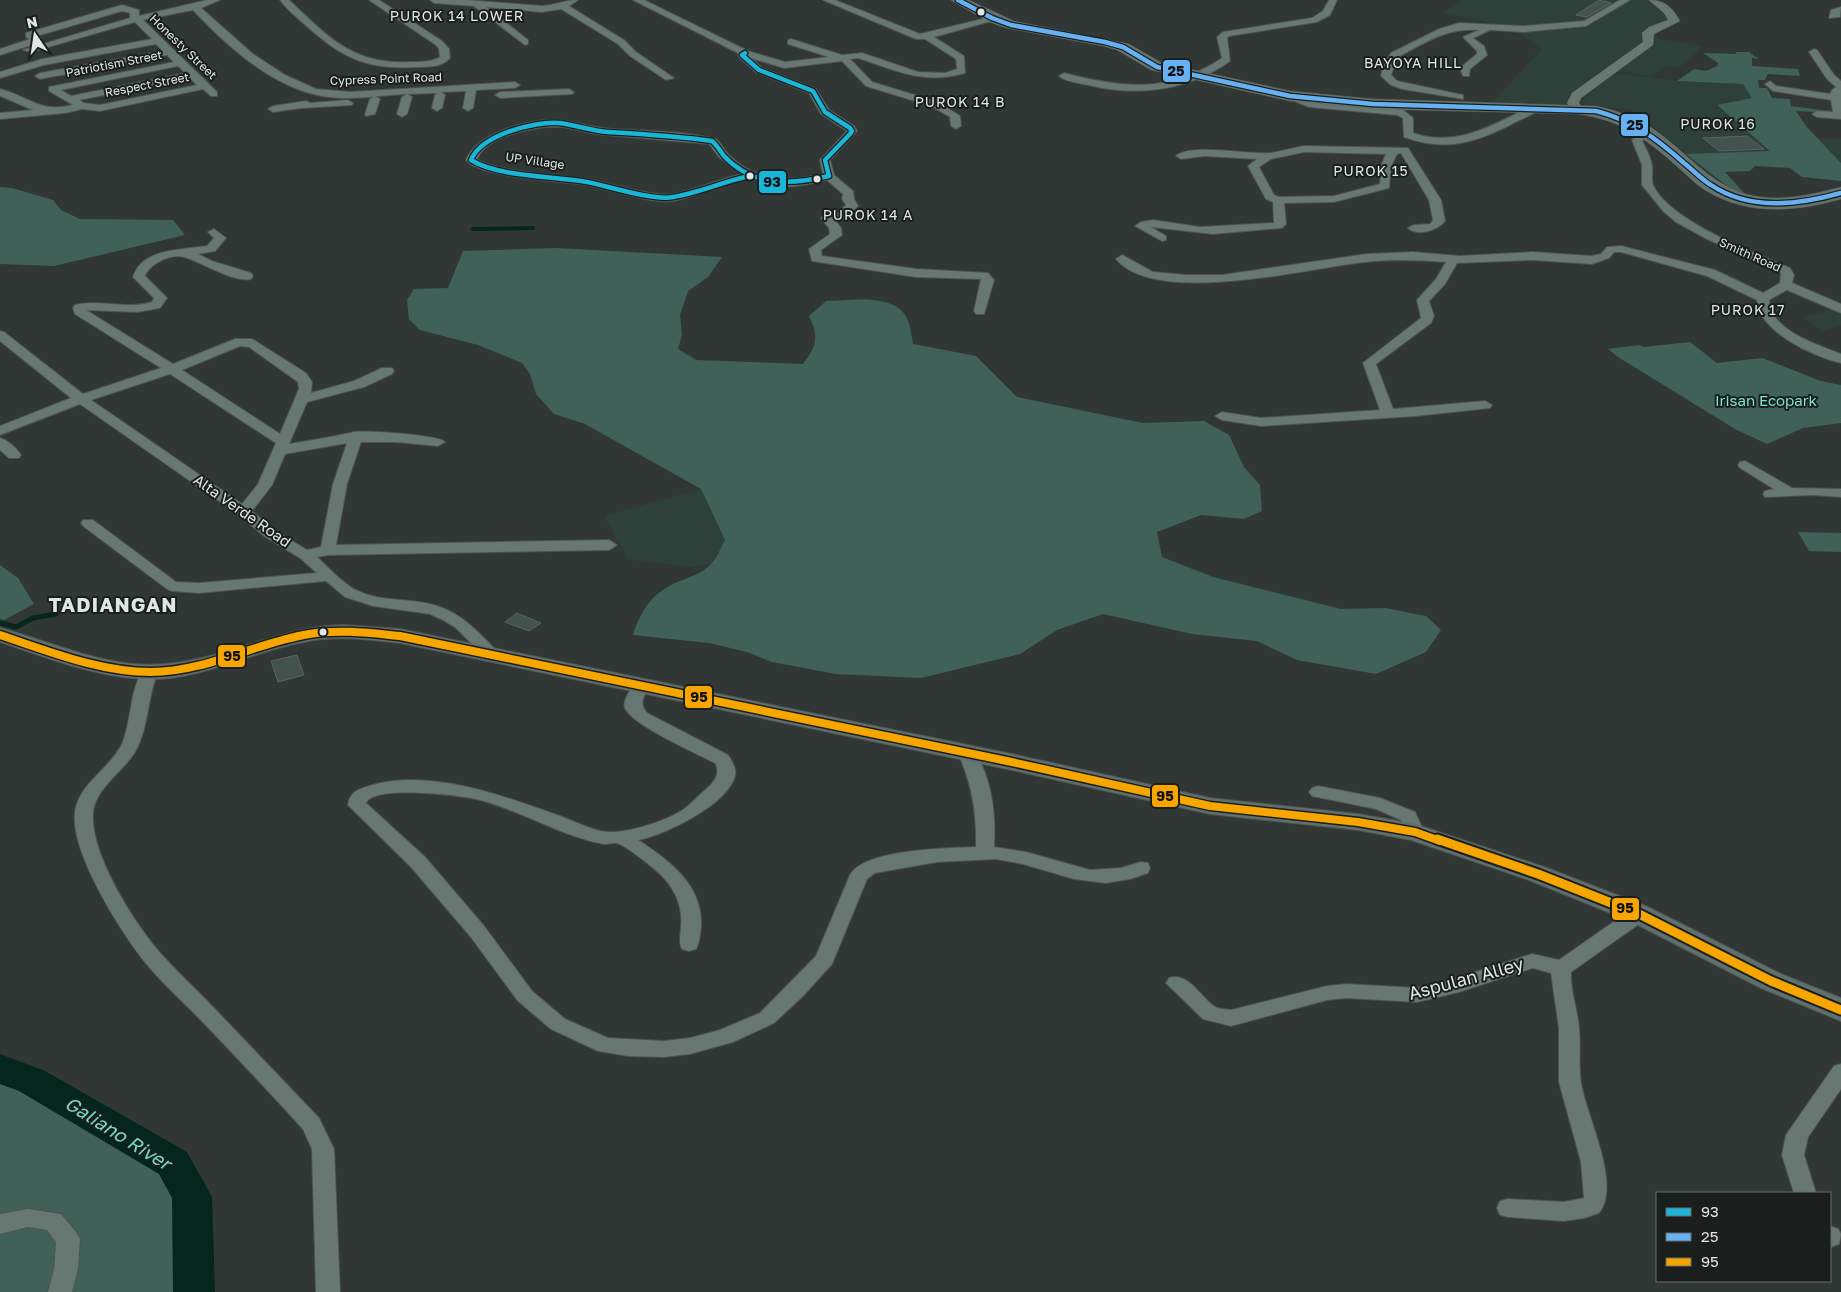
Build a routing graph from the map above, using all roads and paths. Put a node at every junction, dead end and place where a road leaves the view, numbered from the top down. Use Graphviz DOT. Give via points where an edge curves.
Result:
graph roads {
  1 [pos="216,0"];
  2 [pos="284,0"];
  3 [pos="372,0"];
  4 [pos="434,0"];
  5 [pos="574,0"];
  6 [pos="637,0"];
  7 [pos="827,0"];
  8 [pos="958,0"];
  9 [pos="1333,0"];
  10 [pos="1626,0"];
  11 [pos="1654,0"];
  12 [pos="477,4"];
  13 [pos="563,6"];
  14 [pos="196,7"];
  15 [pos="1841,10"];
  16 [pos="1832,16"];
  17 [pos="992,18"];
  18 [pos="132,19"];
  19 [pos="1494,29"];
  20 [pos="927,36"];
  21 [pos="67,38"];
  22 [pos="110,38"];
  23 [pos="158,41"];
  24 [pos="525,42"];
  25 [pos="791,42"];
  26 [pos="30,50"];
  27 [pos="0,52"];
  28 [pos="170,52"];
  29 [pos="1814,52"];
  30 [pos="745,53"];
  31 [pos="83,55"];
  32 [pos="841,58"];
  33 [pos="0,59"];
  34 [pos="42,62"];
  35 [pos="181,63"];
  36 [pos="1466,74"];
  37 [pos="0,75"];
  38 [pos="192,75"];
  39 [pos="1064,76"];
  40 [pos="1194,76"];
  41 [pos="669,78"];
  42 [pos="1770,84"];
  43 [pos="515,85"];
  44 [pos="205,86"];
  45 [pos="1809,86"];
  46 [pos="1839,90"];
  47 [pos="0,92"];
  48 [pos="470,92"];
  49 [pos="569,92"];
  50 [pos="214,94"];
  51 [pos="1290,96"];
  52 [pos="1460,97"];
  53 [pos="68,99"];
  54 [pos="407,99"];
  55 [pos="374,100"];
  56 [pos="307,103"];
  57 [pos="74,108"];
  58 [pos="468,108"];
  59 [pos="274,109"];
  60 [pos="1534,109"];
  61 [pos="1577,109"];
  62 [pos="45,112"];
  63 [pos="370,114"];
  64 [pos="402,114"];
  65 [pos="1818,114"];
  66 [pos="0,116"];
  67 [pos="303,118"];
  68 [pos="956,126"];
  69 [pos="1647,131"];
  70 [pos="1408,135"];
  71 [pos="1398,151"];
  72 [pos="1181,156"];
  73 [pos="1267,156"];
  74 [pos="750,176"];
  75 [pos="829,176"];
  76 [pos="1841,193"];
  77 [pos="1278,200"];
  78 [pos="1414,228"];
  79 [pos="214,232"];
  80 [pos="1162,238"];
  81 [pos="188,254"];
  82 [pos="1122,259"];
  83 [pos="1453,260"];
  84 [pos="247,276"];
  85 [pos="1786,285"];
  86 [pos="1763,298"];
  87 [pos="1841,309"];
  88 [pos="980,310"];
  89 [pos="0,336"];
  90 [pos="1841,359"];
  91 [pos="172,369"];
  92 [pos="387,371"];
  93 [pos="81,399"];
  94 [pos="303,399"];
  95 [pos="1485,405"];
  96 [pos="1388,413"];
  97 [pos="1222,416"];
  98 [pos="0,431"];
  99 [pos="356,436"];
  100 [pos="0,442"];
  101 [pos="438,442"];
  102 [pos="280,446"];
  103 [pos="14,455"];
  104 [pos="1746,465"];
  105 [pos="1790,492"];
  106 [pos="1841,493"];
  107 [pos="1770,494"];
  108 [pos="244,512"];
  109 [pos="88,524"];
  110 [pos="609,545"];
  111 [pos="328,550"];
  112 [pos="305,554"];
  113 [pos="331,576"];
  114 [pos="0,635"];
  115 [pos="494,657"];
  116 [pos="150,672"];
  117 [pos="640,687"];
  118 [pos="967,753"];
  119 [pos="1318,792"];
  120 [pos="1415,832"];
  121 [pos="620,837"];
  122 [pos="985,852"];
  123 [pos="1142,868"];
  124 [pos="1639,914"];
  125 [pos="689,944"];
  126 [pos="1561,969"];
  127 [pos="1176,983"];
  128 [pos="1841,1010"];
  129 [pos="1841,1072"];
  130 [pos="1805,1192"];
  131 [pos="1508,1208"];
  132 [pos="0,1224"];
  133 [pos="60,1292"];
  134 [pos="328,1292"];
  1 -- 14 [label="street"];
  2 -- 3 [label="street, Cypress Point Road" via="360,60 382,65 408,65 435,63 445,58 439,44"];
  4 -- 12 [label="street"];
  5 -- 13 [label="street"];
  6 -- 30 [label="street"];
  7 -- 20 [label="street"];
  8 -- 17 [label="highway"];
  9 -- 40 [label="street" via="1327,13 1314,20 1226,34 1222,38 1227,59"];
  10 -- 19 [label="street" via="1586,23"];
  11 -- 61 [label="street" via="1669,11 1674,21 1653,29 1648,33 1649,43 1576,96 1573,103"];
  12 -- 13 [label="street" via="532,9"];
  12 -- 24 [label="street"];
  13 -- 41 [label="street"];
  14 -- 18 [label="street"];
  14 -- 48 [label="street, Cypress Point Road" via="209,23 271,69 313,91 350,94"];
  15 -- 16 [label="street"];
  17 -- 20 [label="street"];
  17 -- 40 [label="highway" via="1011,25 1060,32 1123,47 1157,67"];
  18 -- 22 [label="street"];
  18 -- 23 [label="street, Honesty Street"];
  18 -- 27 [label="street, Honesty Street" via="136,12 116,9 29,35 38,40"];
  19 -- 36 [label="street" via="1468,37 1478,44 1482,55 1465,68"];
  19 -- 52 [label="street" via="1455,27 1394,55 1390,60 1386,76 1394,83"];
  20 -- 32 [label="street" via="961,58 962,70 945,76 917,75 862,55"];
  21 -- 22 [label="street"];
  21 -- 26 [label="street"];
  21 -- 31 [label="street"];
  22 -- 23 [label="street"];
  22 -- 31 [label="street"];
  23 -- 28 [label="street, Honesty Street"];
  25 -- 32 [label="street"];
  26 -- 33 [label="street"];
  26 -- 34 [label="street"];
  28 -- 34 [label="street" via="40,78"];
  28 -- 35 [label="street, Honesty Street"];
  29 -- 46 [label="street"];
  30 -- 32 [label="street" via="788,65"];
  30 -- 75 [label="street" via="742,55 745,59 759,70 813,91 825,112 850,128 850,134 825,160"];
  31 -- 34 [label="street"];
  32 -- 68 [label="street" via="872,85 942,106 956,117"];
  34 -- 37 [label="street"];
  35 -- 38 [label="street, Honesty Street"];
  35 -- 53 [label="street, Patriotism Street" via="52,89"];
  38 -- 44 [label="street, Honesty Street"];
  38 -- 53 [label="street"];
  39 -- 40 [label="street" via="1126,90 1164,88"];
  40 -- 51 [label="highway"];
  42 -- 46 [label="street" via="1773,88"];
  43 -- 48 [label="street, Cypress Point Road"];
  44 -- 50 [label="street, Honesty Street"];
  44 -- 57 [label="street, Respect Street" via="94,108"];
  45 -- 46 [label="street"];
  46 -- 65 [label="street" via="1838,116"];
  47 -- 62 [label="street"];
  48 -- 49 [label="street" via="498,97"];
  48 -- 54 [label="street" via="439,101"];
  48 -- 58 [label="street"];
  51 -- 60 [label="highway" via="1365,104"];
  51 -- 70 [label="street" via="1309,104 1399,112 1409,119"];
  53 -- 57 [label="street"];
  54 -- 55 [label="street"];
  54 -- 64 [label="street"];
  55 -- 56 [label="street" via="340,105"];
  55 -- 63 [label="street"];
  56 -- 59 [label="street"];
  56 -- 67 [label="street"];
  57 -- 62 [label="street"];
  60 -- 61 [label="highway"];
  60 -- 70 [label="street" via="1472,138 1430,142"];
  61 -- 69 [label="highway" via="1613,114"];
  62 -- 66 [label="street"];
  69 -- 76 [label="highway" via="1710,185 1727,194 1792,204"];
  69 -- 85 [label="street, Smith Road" via="1637,140 1648,165 1646,185 1668,210 1709,236 1782,267 1788,275"];
  70 -- 71 [label="street"];
  71 -- 73 [label="street" via="1304,150"];
  71 -- 77 [label="street" via="1386,166 1385,186 1376,190 1334,199"];
  71 -- 78 [label="street" via="1435,200 1439,221 1433,227"];
  72 -- 73 [label="street" via="1228,153"];
  73 -- 77 [label="street" via="1253,166 1270,197"];
  74 -- 74 [label="street, UP Village" via="723,155 712,141 662,134 586,130 555,123 494,138 475,152 471,160 479,165 517,173 671,198"];
  74 -- 75 [label="street, UP Village" via="795,184"];
  75 -- 88 [label="street" via="849,193 852,206 840,216 827,218 836,235 815,250 816,259 916,273 984,276 988,280"];
  77 -- 80 [label="street" via="1278,226 1210,231 1164,223 1141,226"];
  79 -- 81 [label="street" via="220,238 211,249"];
  81 -- 84 [label="street"];
  81 -- 91 [label="street" via="156,258 139,272 140,281 161,298 156,304 141,309 94,305 79,308 114,336"];
  82 -- 83 [label="street" via="1150,275 1204,280 1368,258 1413,256"];
  83 -- 86 [label="street" via="1534,256 1592,260 1605,256 1611,249 1621,249 1711,273"];
  83 -- 96 [label="street" via="1441,281 1423,300 1427,320 1369,363"];
  85 -- 86 [label="street, Smith Road"];
  85 -- 87 [label="street"];
  86 -- 90 [label="street" via="1763,311 1776,326 1801,342"];
  89 -- 93 [label="street, Alta Verde Road"];
  91 -- 93 [label="street"];
  91 -- 94 [label="street" via="239,342 248,342 300,376 305,382"];
  91 -- 102 [label="street"];
  92 -- 94 [label="street" via="359,384"];
  93 -- 98 [label="street"];
  93 -- 108 [label="street, Alta Verde Road"];
  94 -- 102 [label="street"];
  95 -- 96 [label="street"];
  96 -- 97 [label="street" via="1260,422"];
  99 -- 101 [label="street" via="380,435"];
  99 -- 102 [label="street"];
  99 -- 111 [label="street" via="340,484"];
  100 -- 103 [label="street"];
  102 -- 108 [label="street" via="265,485"];
  104 -- 105 [label="street"];
  105 -- 106 [label="street"];
  105 -- 107 [label="street"];
  108 -- 112 [label="street, Alta Verde Road" via="269,533"];
  109 -- 113 [label="street" via="172,586 199,588"];
  110 -- 111 [label="street"];
  111 -- 112 [label="street"];
  112 -- 113 [label="street, Alta Verde Road"];
  113 -- 115 [label="street, Alta Verde Road" via="351,594 362,598 434,610 450,617"];
  114 -- 116 [label="main road" via="119,670"];
  115 -- 116 [label="main road" via="400,636 342,631 307,635 208,665"];
  115 -- 117 [label="main road"];
  116 -- 134 [label="street" via="142,687 131,744 86,805 84,825 91,852 118,907 153,957 311,1124 323,1149"];
  117 -- 118 [label="main road"];
  117 -- 121 [label="street" via="633,701 636,713 722,759 726,776 722,786 689,814 643,833"];
  118 -- 120 [label="main road" via="1210,806 1358,822"];
  118 -- 122 [label="street" via="985,802"];
  119 -- 120 [label="street" via="1392,808 1410,816"];
  120 -- 124 [label="main road" via="1538,874"];
  121 -- 122 [label="street" via="606,838 479,794 458,791 404,788 368,791 358,798 357,805 418,862 477,931 525,996 558,1024 605,1044 628,1048 690,1046 726,1036 767,1018 825,959 859,875 868,868 917,858"];
  121 -- 125 [label="street" via="675,876 685,891 691,916"];
  122 -- 123 [label="street" via="1022,857 1080,875 1102,878 1124,876"];
  124 -- 126 [label="street"];
  124 -- 128 [label="main road" via="1771,981"];
  126 -- 127 [label="street, Aspulan Alley" via="1542,962 1521,963 1417,995 1336,992 1230,1018 1210,1014"];
  126 -- 131 [label="street" via="1560,985 1569,1028 1570,1083 1592,1160 1595,1198 1585,1209"];
  129 -- 130 [label="street" via="1797,1135 1793,1155"];
  132 -- 133 [label="street" via="28,1218 53,1221 68,1239"];
}
